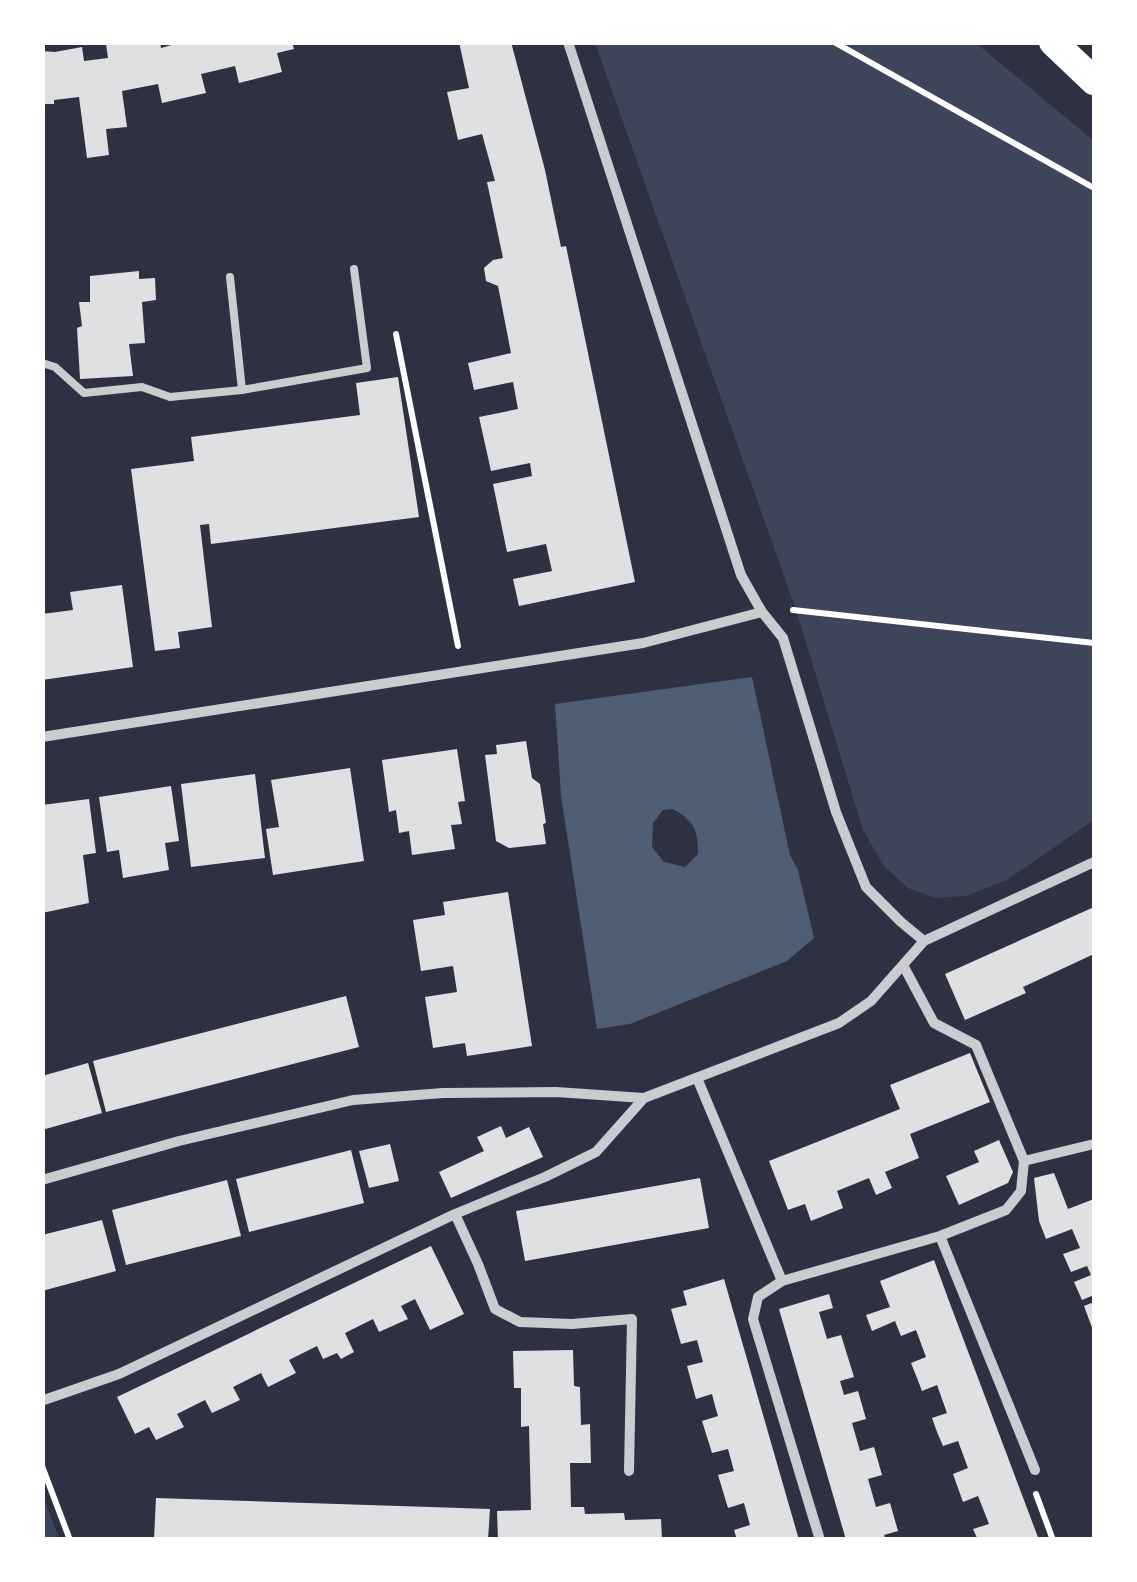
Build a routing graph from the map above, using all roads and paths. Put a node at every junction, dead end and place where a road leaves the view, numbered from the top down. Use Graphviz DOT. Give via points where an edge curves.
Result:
graph roads {
  1 [pos="568,42"];
  2 [pos="834,42"];
  3 [pos="1053,42"];
  4 [pos="1094,80"];
  5 [pos="1094,188"];
  6 [pos="354,269"];
  7 [pos="230,277"];
  8 [pos="396,334"];
  9 [pos="42,364"];
  10 [pos="242,390"];
  11 [pos="762,612"];
  12 [pos="1094,643"];
  13 [pos="463,672"];
  14 [pos="42,738"];
  15 [pos="1094,862"];
  16 [pos="924,941"];
  17 [pos="903,965"];
  18 [pos="697,1078"];
  19 [pos="644,1098"];
  20 [pos="1094,1144"];
  21 [pos="1024,1161"];
  22 [pos="42,1180"];
  23 [pos="455,1214"];
  24 [pos="940,1236"];
  25 [pos="782,1281"];
  26 [pos="44,1400"];
  27 [pos="42,1466"];
  28 [pos="1036,1470"];
  29 [pos="629,1471"];
  30 [pos="70,1540"];
  31 [pos="820,1540"];
  32 [pos="1053,1540"];
  1 -- 11 [label="street" via="741,575"];
  2 -- 5 [label="path"];
  3 -- 4 [label="highway"];
  6 -- 10 [label="lane" via="367,368"];
  7 -- 10 [label="lane"];
  8 -- 13 [label="path"];
  9 -- 10 [label="lane" via="84,393 142,387 170,397"];
  11 -- 12 [label="path" via="796,610"];
  11 -- 13 [label="street" via="642,644"];
  11 -- 16 [label="street" via="783,638 866,887"];
  13 -- 14 [label="street"];
  15 -- 16 [label="street"];
  16 -- 17 [label="street"];
  17 -- 18 [label="street" via="871,1001 839,1023"];
  17 -- 21 [label="street" via="934,1023 976,1045"];
  18 -- 19 [label="street"];
  18 -- 25 [label="street"];
  19 -- 22 [label="street" via="538,1092 353,1100"];
  19 -- 23 [label="street" via="596,1152"];
  20 -- 21 [label="street"];
  21 -- 24 [label="street" via="1020,1190 1006,1210"];
  23 -- 26 [label="street" via="119,1374"];
  23 -- 29 [label="street" via="495,1310 520,1322 632,1319"];
  24 -- 25 [label="street"];
  24 -- 28 [label="street"];
  25 -- 31 [label="street" via="758,1297 753,1319"];
  27 -- 30 [label="path"];
  28 -- 32 [label="path" via="1032,1483"];
}
